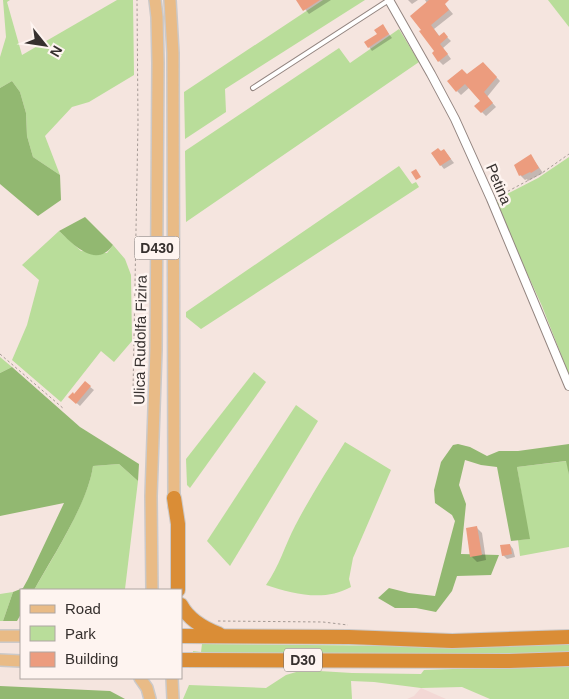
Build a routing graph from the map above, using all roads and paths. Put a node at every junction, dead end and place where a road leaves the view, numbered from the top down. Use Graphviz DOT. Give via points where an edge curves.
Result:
graph roads {
  1 [pos="137,0"];
  2 [pos="155,0"];
  3 [pos="170,0"];
  4 [pos="389,0"];
  5 [pos="253,88"];
  6 [pos="569,154"];
  7 [pos="491,200"];
  8 [pos="0,354"];
  9 [pos="569,386"];
  10 [pos="132,391"];
  11 [pos="64,409"];
  12 [pos="174,498"];
  13 [pos="152,589"];
  14 [pos="173,589"];
  15 [pos="178,589"];
  16 [pos="182,606"];
  17 [pos="216,621"];
  18 [pos="352,626"];
  19 [pos="0,636"];
  20 [pos="20,636"];
  21 [pos="182,636"];
  22 [pos="226,636"];
  23 [pos="569,637"];
  24 [pos="569,659"];
  25 [pos="0,660"];
  26 [pos="182,660"];
  27 [pos="20,661"];
  28 [pos="141,679"];
  29 [pos="152,679"];
  30 [pos="172,679"];
  31 [pos="151,699"];
  32 [pos="173,699"];
  1 -- 10 [label="path" via="138,123"];
  2 -- 13 [label="main road, Ulica Rudolfa Fizira / D430" via="158,63"];
  3 -- 12 [label="main road, D430" via="173,53"];
  4 -- 5 [label="lane"];
  4 -- 7 [label="street, Petina" via="455,119"];
  6 -- 7 [label="path" via="542,173"];
  7 -- 9 [label="street, Petina"];
  8 -- 11 [label="path"];
  12 -- 14 [label="main road, D430"];
  12 -- 15 [label="highway" via="178,524"];
  16 -- 22 [label="highway" via="196,623"];
  17 -- 18 [label="path" via="323,622"];
  19 -- 20 [label="main road"];
  21 -- 22 [label="highway, D30"];
  22 -- 23 [label="highway, D30" via="452,641"];
  24 -- 26 [label="highway, D30"];
  25 -- 27 [label="main road"];
  28 -- 31 [label="main road"];
  29 -- 31 [label="main road"];
  30 -- 32 [label="main road"];
}
